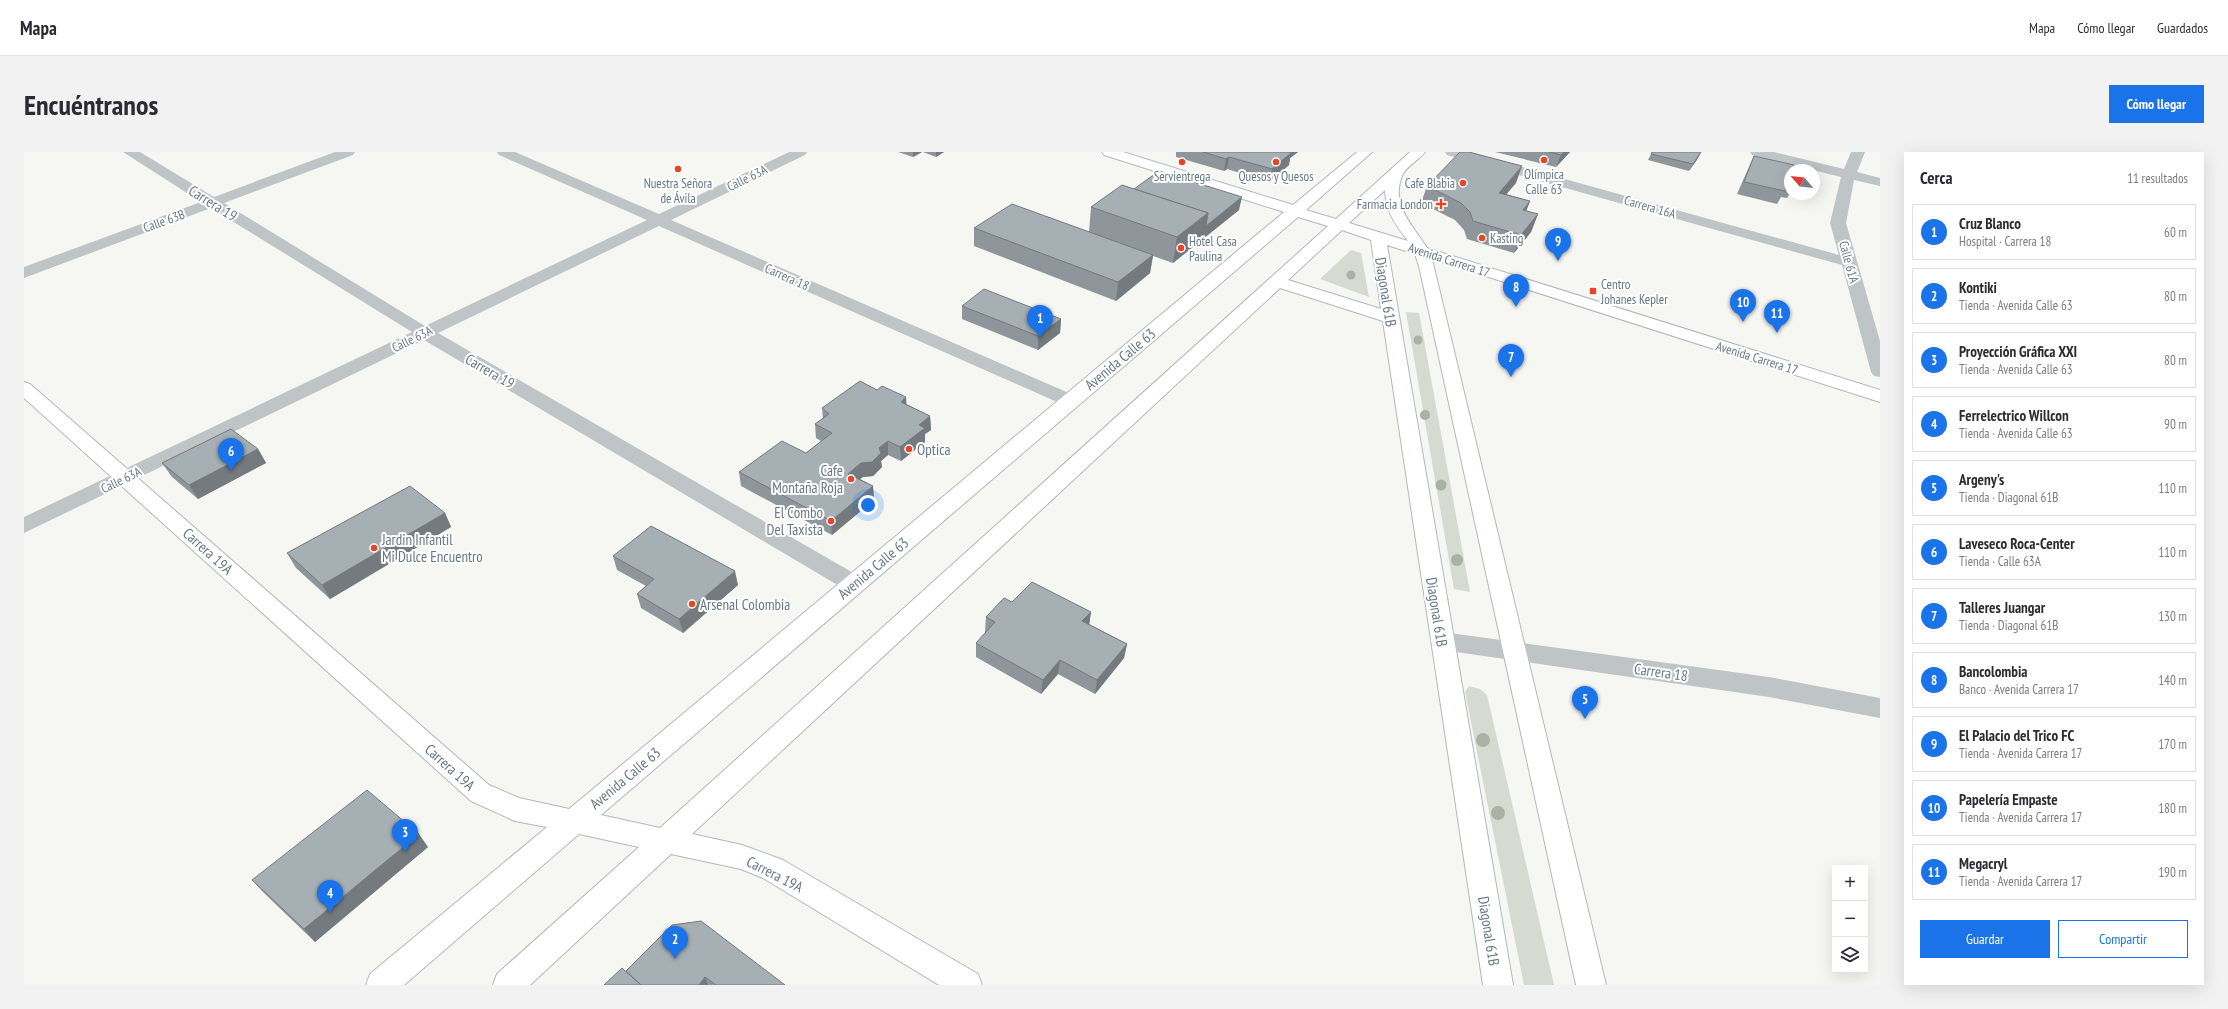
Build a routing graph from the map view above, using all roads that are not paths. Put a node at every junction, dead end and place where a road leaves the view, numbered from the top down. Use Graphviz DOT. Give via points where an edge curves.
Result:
graph roads {
  1 [pos="130,152"];
  2 [pos="348,152"];
  3 [pos="504,152"];
  4 [pos="800,152"];
  5 [pos="1109,152"];
  6 [pos="1365,152"];
  7 [pos="1418,152"];
  8 [pos="1452,152"];
  9 [pos="1757,152"];
  10 [pos="1858,152"];
  11 [pos="1396,172"];
  12 [pos="1848,174"];
  13 [pos="1880,182"];
  14 [pos="213,203"];
  15 [pos="1294,212"];
  16 [pos="658,221"];
  17 [pos="1338,226"];
  18 [pos="1378,238"];
  19 [pos="1424,252"];
  20 [pos="1848,262"];
  21 [pos="24,273"];
  22 [pos="1278,282"];
  23 [pos="1391,318"];
  24 [pos="425,333"];
  25 [pos="1880,372"];
  26 [pos="24,388"];
  27 [pos="1880,396"];
  28 [pos="1071,401"];
  29 [pos="125,478"];
  30 [pos="24,526"];
  31 [pos="854,584"];
  32 [pos="1442,641"];
  33 [pos="1515,651"];
  34 [pos="1880,708"];
  35 [pos="574,822"];
  36 [pos="668,840"];
  37 [pos="381,985"];
  38 [pos="508,985"];
  39 [pos="967,985"];
  40 [pos="1498,985"];
  41 [pos="1592,985"];
  1 -- 14 [label="street, Carrera 19"];
  2 -- 14 [label="street, Calle 63B"];
  3 -- 16 [label="street, Carrera 18"];
  4 -- 16 [label="street, Calle 63A"];
  5 -- 15 [label="main road, Avenida Carrera 17"];
  6 -- 15 [label="main road, Avenida Calle 63"];
  7 -- 11 [label="main road"];
  8 -- 20 [label="street, Carrera 16A"];
  9 -- 12 [label="street"];
  10 -- 12 [label="street, Calle 61A"];
  11 -- 17 [label="main road"];
  11 -- 19 [label="main road" via="1391,198 1393,208"];
  12 -- 13 [label="street"];
  12 -- 20 [label="street, Calle 61A" via="1840,201 1838,222"];
  14 -- 21 [label="street, Calle 63B"];
  14 -- 24 [label="street, Carrera 19"];
  15 -- 17 [label="main road, Avenida Carrera 17"];
  15 -- 28 [label="main road, Avenida Calle 63"];
  16 -- 24 [label="street, Calle 63A"];
  16 -- 28 [label="street, Carrera 18"];
  17 -- 18 [label="main road, Avenida Carrera 17"];
  17 -- 22 [label="main road"];
  18 -- 19 [label="main road, Avenida Carrera 17"];
  18 -- 23 [label="main road, Diagonal 61B"];
  19 -- 27 [label="main road, Avenida Carrera 17"];
  19 -- 33 [label="main road"];
  20 -- 25 [label="street, Calle 61A"];
  22 -- 23 [label="main road"];
  22 -- 36 [label="main road"];
  23 -- 32 [label="main road, Diagonal 61B"];
  24 -- 29 [label="street, Calle 63A"];
  24 -- 31 [label="street, Carrera 19"];
  26 -- 29 [label="main road, Carrera 19A"];
  28 -- 31 [label="main road, Avenida Calle 63"];
  29 -- 30 [label="street, Calle 63A"];
  29 -- 35 [label="main road, Carrera 19A" via="480,793 515,809"];
  31 -- 35 [label="main road, Avenida Calle 63"];
  32 -- 33 [label="street, Carrera 18"];
  32 -- 40 [label="main road, Diagonal 61B"];
  33 -- 34 [label="street, Carrera 18" via="1769,687"];
  33 -- 41 [label="main road"];
  35 -- 36 [label="main road, Carrera 19A"];
  35 -- 37 [label="main road, Avenida Calle 63"];
  36 -- 38 [label="main road"];
  36 -- 39 [label="main road, Carrera 19A" via="742,856 773,869"];
}
